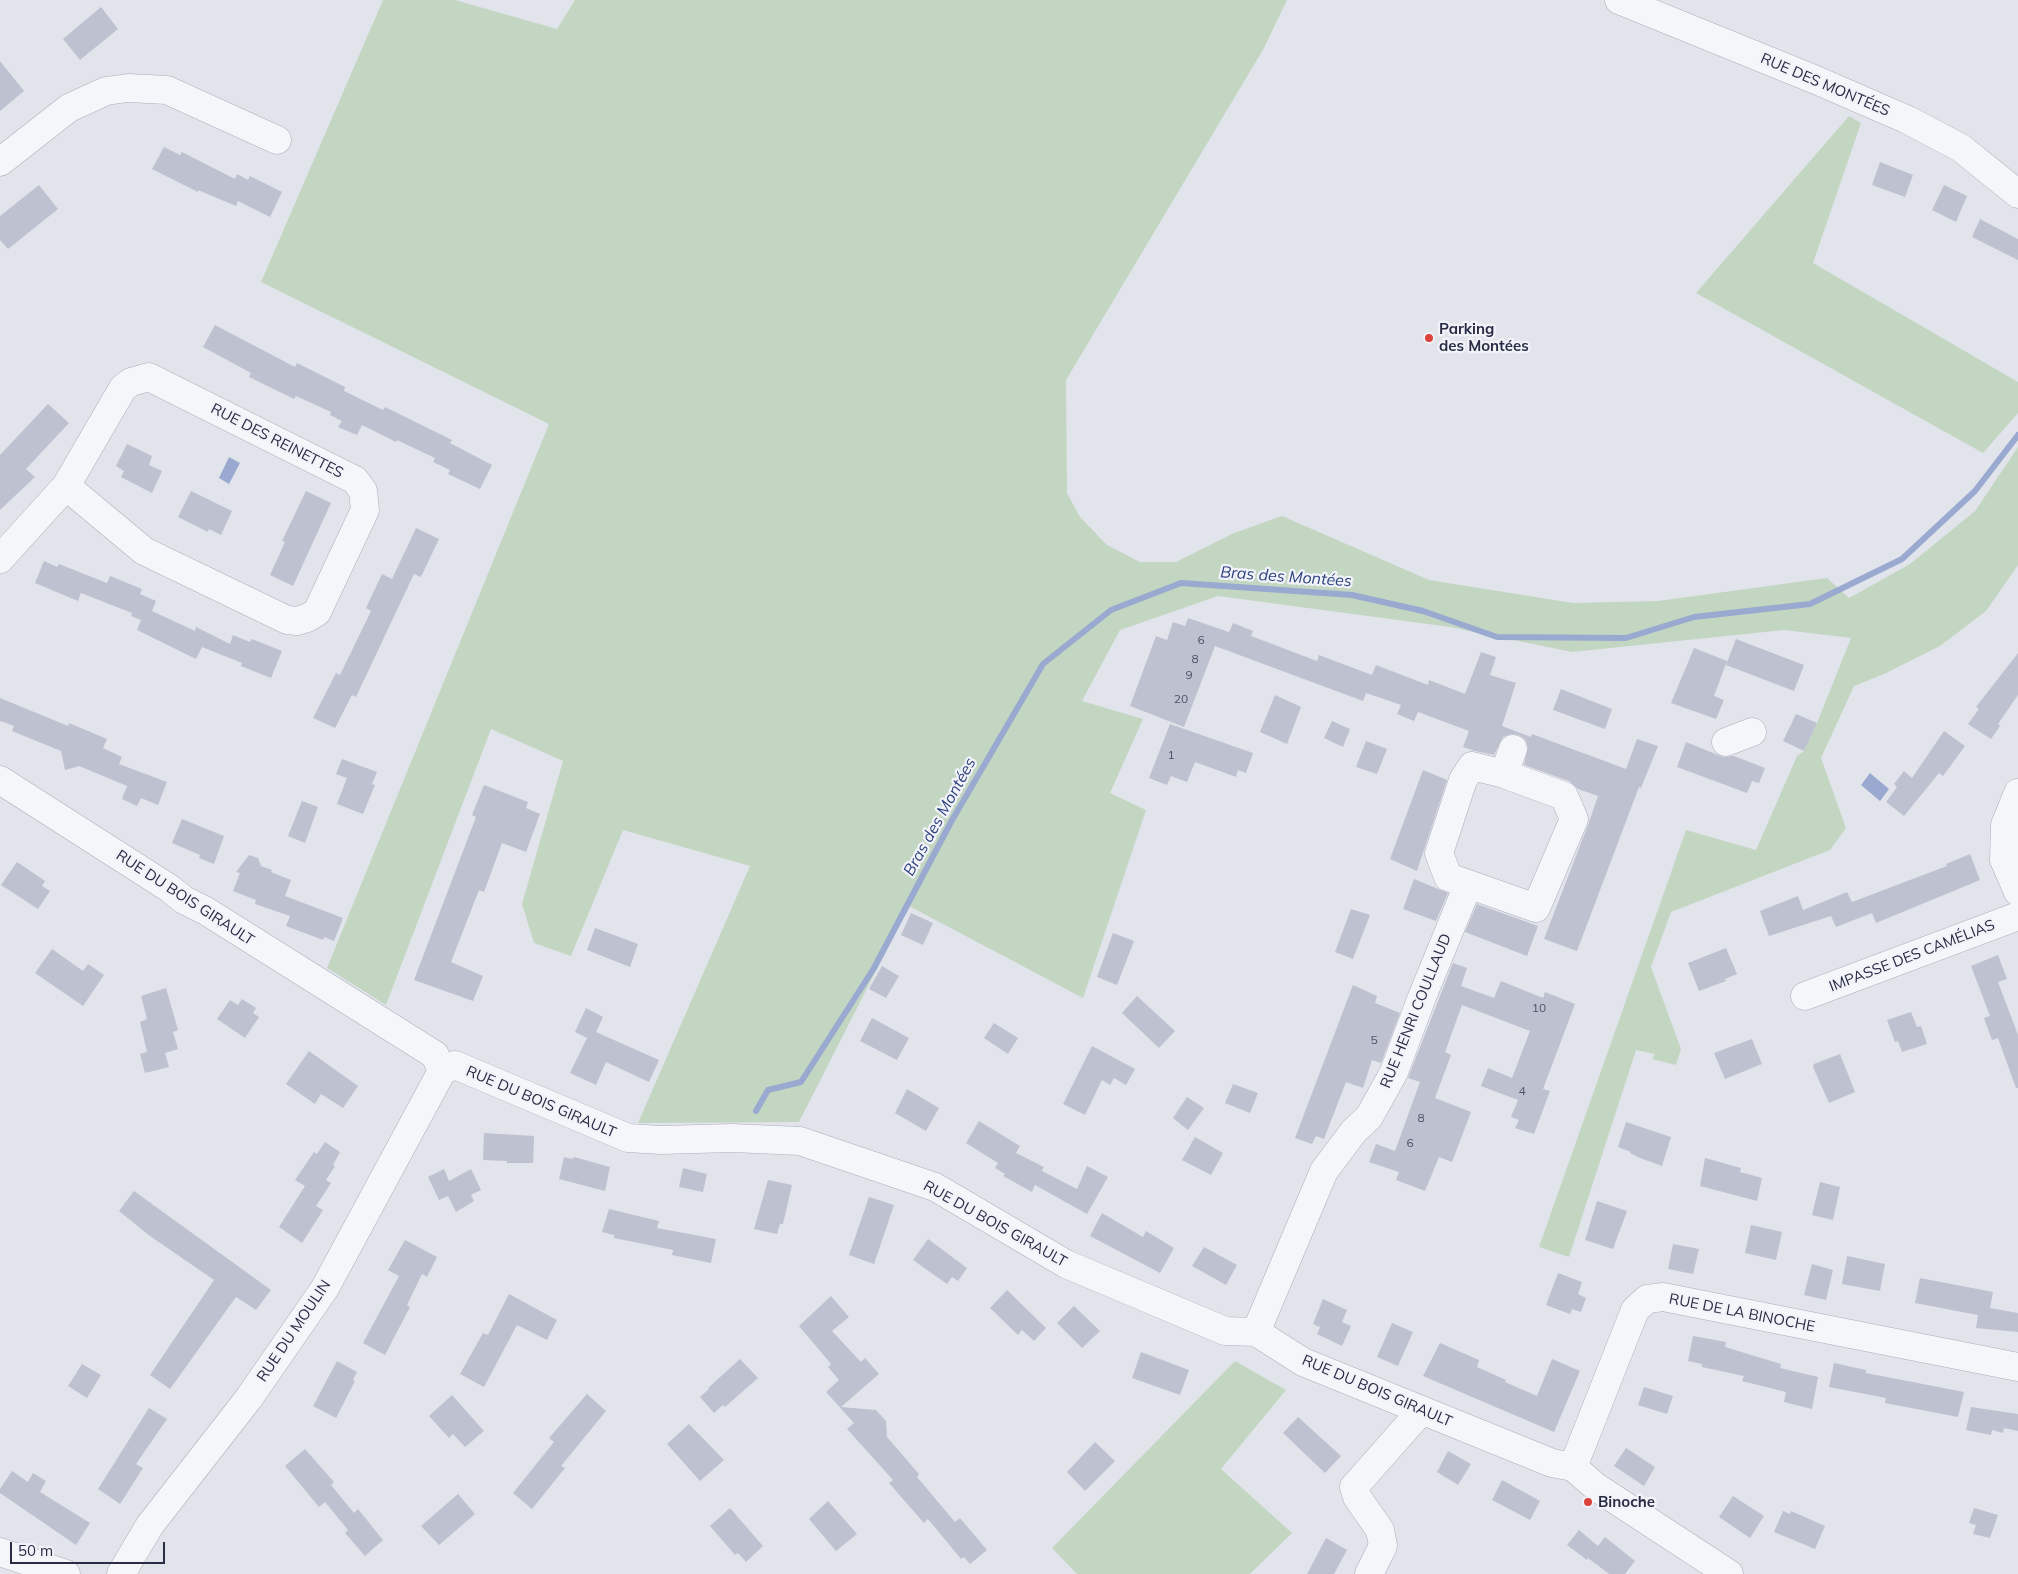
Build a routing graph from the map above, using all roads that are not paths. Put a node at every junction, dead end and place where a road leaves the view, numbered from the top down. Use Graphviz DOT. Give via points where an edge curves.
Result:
graph roads {
  1 [pos="1620,0"];
  2 [pos="277,140"];
  3 [pos="0,162"];
  4 [pos="2018,194"];
  5 [pos="66,486"];
  6 [pos="0,559"];
  7 [pos="1752,732"];
  8 [pos="1726,742"];
  9 [pos="1513,749"];
  10 [pos="1504,774"];
  11 [pos="0,780"];
  12 [pos="2018,793"];
  13 [pos="1468,885"];
  14 [pos="2018,892"];
  15 [pos="2018,916"];
  16 [pos="1805,996"];
  17 [pos="442,1071"];
  18 [pos="1256,1332"];
  19 [pos="2018,1367"];
  20 [pos="1422,1410"];
  21 [pos="1573,1467"];
  22 [pos="0,1552"];
  23 [pos="66,1574"];
  24 [pos="121,1574"];
  25 [pos="1369,1574"];
  26 [pos="1729,1574"];
  1 -- 4 [label="street, RUE DES MONTÉES" via="1908,120 1961,148"];
  2 -- 3 [label="street" via="167,90 128,88 106,91 69,108"];
  5 -- 5 [label="street, RUE DES REINETTES" via="144,551 287,620 297,621 316,612 365,510 363,491 355,480 149,377 123,388"];
  5 -- 6 [label="street, RUE DES REINETTES"];
  7 -- 8 [label="street"];
  9 -- 10 [label="street"];
  10 -- 13 [label="street" via="1472,766 1463,780 1439,852 1448,877"];
  10 -- 13 [label="street" via="1564,796 1574,819 1536,908"];
  11 -- 17 [label="street, RUE DU BOIS GIRAULT" via="184,900 435,1056"];
  12 -- 14 [label="street" via="2005,825 2004,860"];
  13 -- 18 [label="street, RUE HENRI COULLAUD" via="1394,1072 1369,1117 1354,1131 1324,1171"];
  15 -- 16 [label="street, IMPASSE DES CAMÉLIAS"];
  17 -- 18 [label="street, RUE DU BOIS GIRAULT" via="455,1065 628,1138 800,1141 935,1187 1066,1264 1140,1296 1225,1331"];
  17 -- 24 [label="street, RUE DU MOULIN" via="325,1288 249,1398 150,1524"];
  18 -- 20 [label="street, RUE DU BOIS GIRAULT" via="1303,1362"];
  19 -- 21 [label="street, RUE DE LA BINOCHE" via="1663,1297 1647,1299 1635,1310"];
  20 -- 21 [label="street, RUE DU BOIS GIRAULT" via="1552,1463"];
  20 -- 25 [label="street" via="1354,1487 1357,1497 1380,1530 1383,1546"];
  21 -- 26 [label="street, RUE DU BOIS GIRAULT" via="1596,1487"];
  22 -- 23 [label="street"];
}
